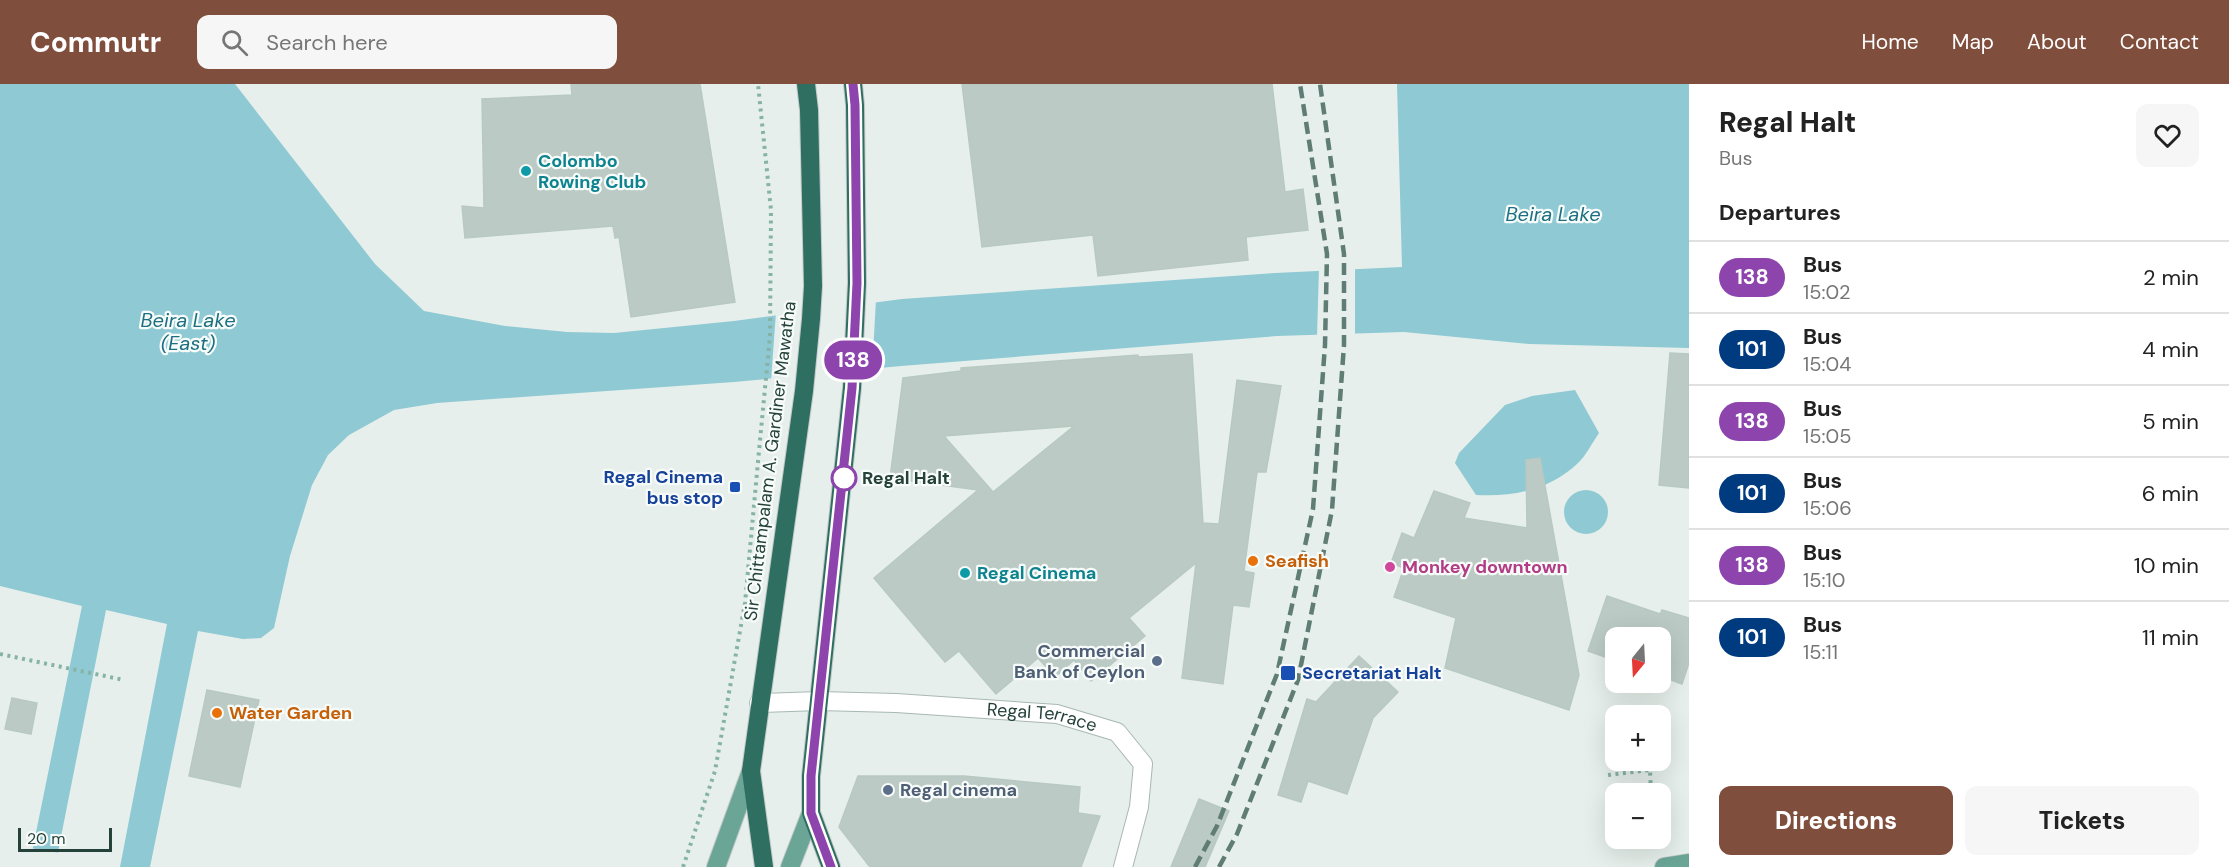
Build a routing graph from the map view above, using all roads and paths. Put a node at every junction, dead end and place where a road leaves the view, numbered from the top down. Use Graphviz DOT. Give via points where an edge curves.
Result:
graph roads {
  1 [pos="758,84"];
  2 [pos="806,84"];
  3 [pos="853,84"];
  4 [pos="0,654"];
  5 [pos="124,680"];
  6 [pos="819,701"];
  7 [pos="759,703"];
  8 [pos="751,771"];
  9 [pos="1608,775"];
  10 [pos="1651,783"];
  11 [pos="811,813"];
  12 [pos="1689,862"];
  13 [pos="683,867"];
  14 [pos="716,867"];
  15 [pos="764,867"];
  16 [pos="790,867"];
  17 [pos="831,867"];
  18 [pos="1124,867"];
  19 [pos="1664,867"];
  1 -- 13 [label="path" via="771,210 771,290 745,603 715,771"];
  2 -- 7 [label="highway, Sir Chittampalam A. Gardiner Mawatha" via="813,286 804,391"];
  3 -- 6 [label="highway" via="857,283 852,388"];
  4 -- 5 [label="path"];
  6 -- 7 [label="street, Regal Terrace"];
  6 -- 11 [label="highway"];
  6 -- 18 [label="street, Regal Terrace" via="1057,714 1117,732 1143,764 1139,807"];
  7 -- 8 [label="highway, Sir Chittampalam A. Gardiner Mawatha"];
  8 -- 14 [label="main road"];
  8 -- 15 [label="highway, Sir Chittampalam A. Gardiner Mawatha"];
  9 -- 10 [label="path" via="1650,770"];
  11 -- 16 [label="main road"];
  11 -- 17 [label="highway"];
  12 -- 19 [label="main road"];
}
